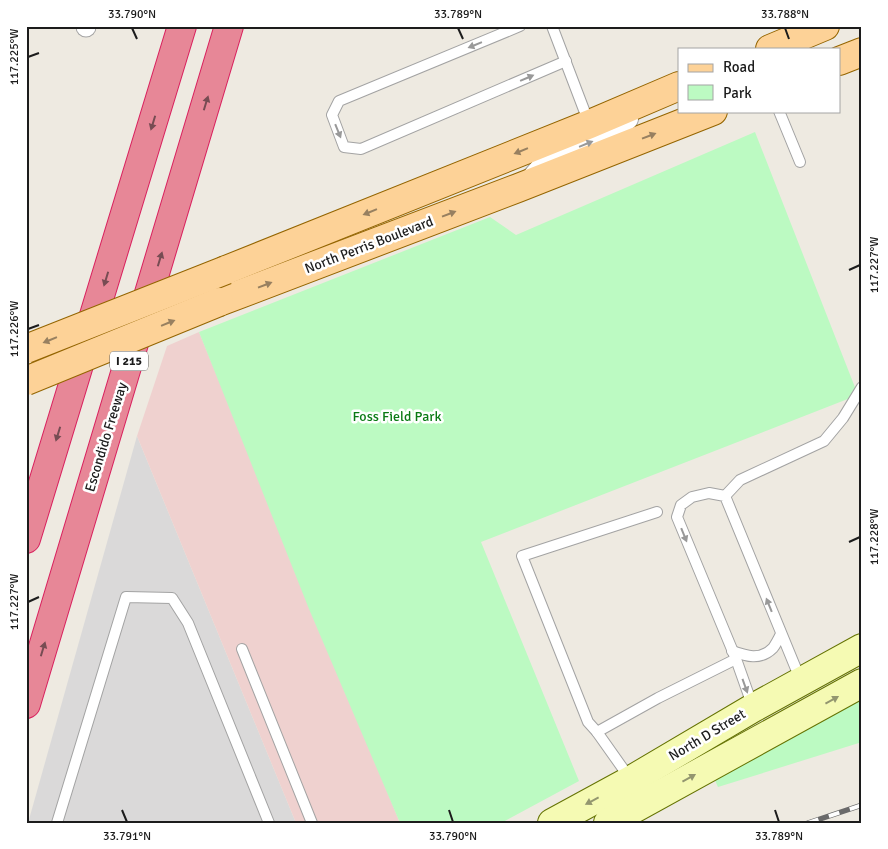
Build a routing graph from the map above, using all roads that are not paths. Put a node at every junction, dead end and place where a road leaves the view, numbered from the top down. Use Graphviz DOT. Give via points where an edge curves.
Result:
graph roads {
  1 [pos="182,26"];
  2 [pos="229,26"];
  3 [pos="520,26"];
  4 [pos="552,26"];
  5 [pos="825,26"];
  6 [pos="772,48"];
  7 [pos="862,52"];
  8 [pos="566,61"];
  9 [pos="840,61"];
  10 [pos="678,86"];
  11 [pos="632,106"];
  12 [pos="710,112"];
  13 [pos="779,112"];
  14 [pos="590,124"];
  15 [pos="800,162"];
  16 [pos="518,188"];
  17 [pos="26,349"];
  18 [pos="26,382"];
  19 [pos="862,387"];
  20 [pos="725,496"];
  21 [pos="657,512"];
  22 [pos="26,539"];
  23 [pos="781,634"];
  24 [pos="862,648"];
  25 [pos="242,650"];
  26 [pos="734,655"];
  27 [pos="801,682"];
  28 [pos="862,683"];
  29 [pos="26,704"];
  30 [pos="753,708"];
  31 [pos="597,732"];
  32 [pos="639,791"];
  33 [pos="57,823"];
  34 [pos="269,823"];
  35 [pos="312,823"];
  36 [pos="552,823"];
  37 [pos="608,823"];
  1 -- 22 [label="highway, one-way"];
  29 -- 2 [label="highway, Escondido Freeway / I 215, one-way"];
  3 -- 8 [label="lane, one-way" via="339,101 332,115 344,147 361,149"];
  4 -- 8 [label="lane"];
  5 -- 6 [label="main road"];
  7 -- 9 [label="main road"];
  8 -- 14 [label="lane"];
  10 -- 11 [label="main road"];
  11 -- 14 [label="main road"];
  16 -- 11 [label="lane, one-way" via="538,164 631,124 634,118"];
  16 -- 12 [label="main road, North Perris Boulevard, one-way"];
  13 -- 15 [label="lane"];
  14 -- 17 [label="main road, one-way, bridge"];
  18 -- 16 [label="main road, North Perris Boulevard, one-way, bridge" via="219,302"];
  19 -- 20 [label="lane" via="824,441 740,480"];
  23 -- 20 [label="lane, one-way"];
  20 -- 26 [label="lane, one-way" via="709,493 692,497 681,505 677,517"];
  21 -- 31 [label="lane" via="522,556 588,722"];
  23 -- 26 [label="lane" via="773,648 762,655"];
  23 -- 27 [label="lane"];
  24 -- 27 [label="main road, North D Street"];
  25 -- 35 [label="lane"];
  26 -- 30 [label="lane, one-way"];
  26 -- 31 [label="lane"];
  27 -- 30 [label="main road, North D Street"];
  32 -- 28 [label="main road, North D Street, one-way"];
  30 -- 32 [label="main road, North D Street"];
  31 -- 32 [label="lane"];
  32 -- 36 [label="main road, North D Street, one-way"];
  32 -- 37 [label="main road, North D Street"];
  33 -- 34 [label="lane" via="126,597 172,598 188,623"];
}
